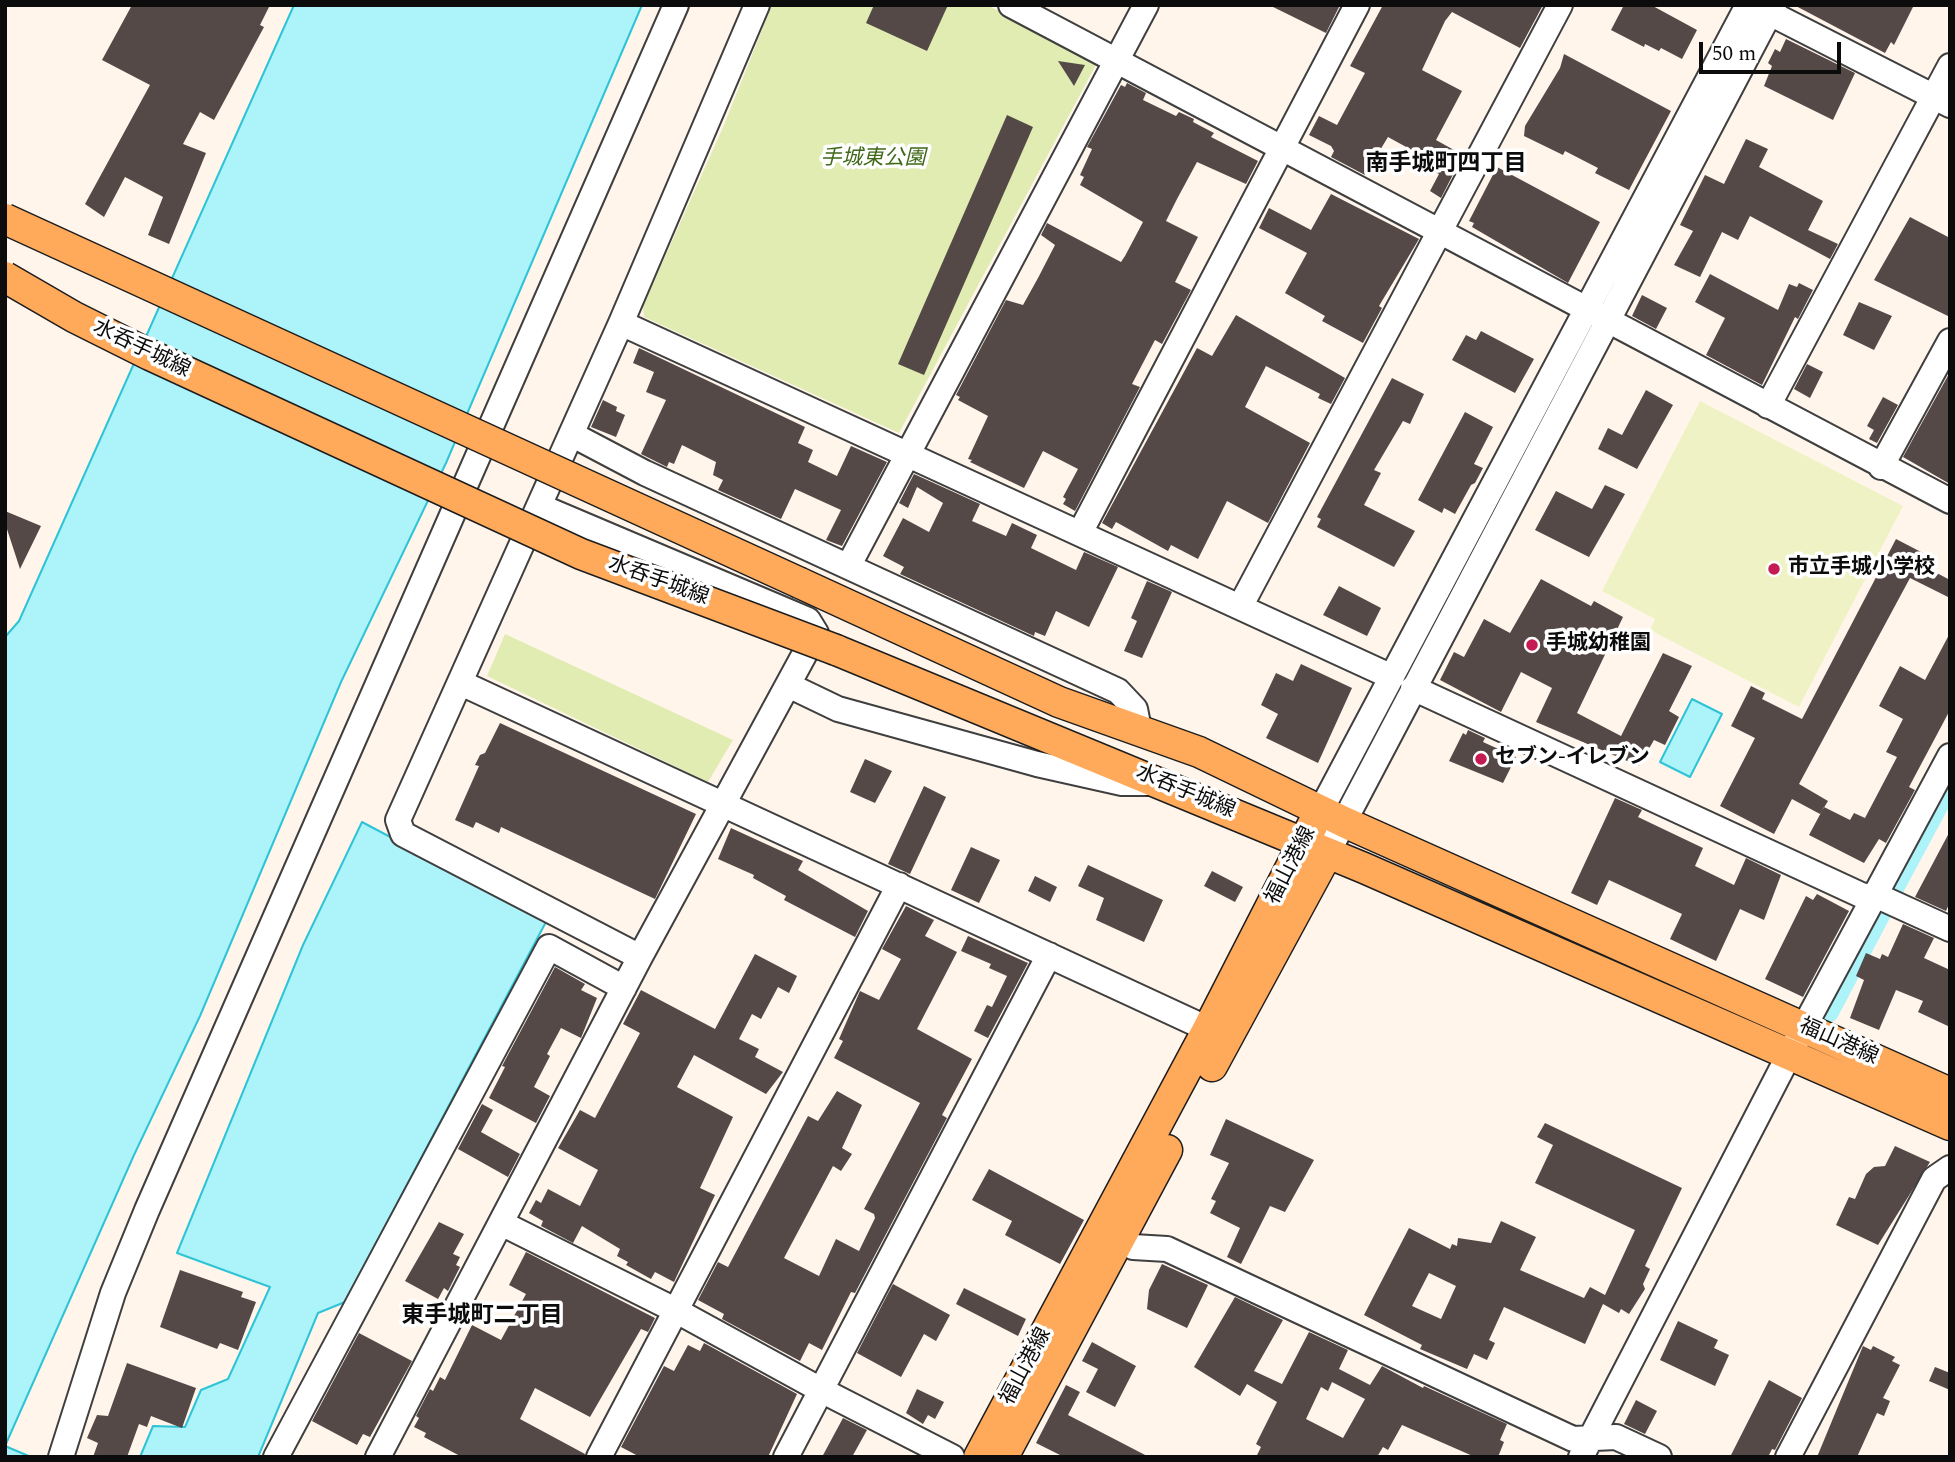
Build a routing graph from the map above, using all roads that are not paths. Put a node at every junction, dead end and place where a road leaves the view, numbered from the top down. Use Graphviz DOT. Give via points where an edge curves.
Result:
graph roads {
  1 [pos="676,5"];
  2 [pos="757,5"];
  3 [pos="1011,5"];
  4 [pos="1146,5"];
  5 [pos="1357,5"];
  6 [pos="1560,5"];
  7 [pos="1762,7"];
  8 [pos="1117,61"];
  9 [pos="1950,66"];
  10 [pos="1942,100"];
  11 [pos="1282,149"];
  12 [pos="5,219"];
  13 [pos="1438,232"];
  14 [pos="5,277"];
  15 [pos="1596,315"];
  16 [pos="621,323"];
  17 [pos="1950,341"];
  18 [pos="1768,406"];
  19 [pos="571,433"];
  20 [pos="909,454"];
  21 [pos="1881,467"];
  22 [pos="1950,501"];
  23 [pos="538,506"];
  24 [pos="1080,533"];
  25 [pos="849,565"];
  26 [pos="1240,607"];
  27 [pos="461,683"];
  28 [pos="1403,683"];
  29 [pos="788,685"];
  30 [pos="1139,729"];
  31 [pos="1950,756"];
  32 [pos="1164,783"];
  33 [pos="722,806"];
  34 [pos="1332,816"];
  35 [pos="1315,849"];
  36 [pos="900,885"];
  37 [pos="1875,898"];
  38 [pos="1950,929"];
  39 [pos="1049,954"];
  40 [pos="640,957"];
  41 [pos="624,988"];
  42 [pos="1217,1034"];
  43 [pos="1797,1041"];
  44 [pos="1950,1093"];
  45 [pos="1950,1125"];
  46 [pos="1950,1168"];
  47 [pos="503,1224"];
  48 [pos="1119,1239"];
  49 [pos="675,1310"];
  50 [pos="821,1390"];
  51 [pos="1586,1447"];
  52 [pos="61,1457"];
  53 [pos="276,1457"];
  54 [pos="378,1457"];
  55 [pos="599,1457"];
  56 [pos="786,1457"];
  57 [pos="952,1457"];
  58 [pos="979,1457"];
  59 [pos="1003,1457"];
  60 [pos="1659,1457"];
  61 [pos="1788,1457"];
  1 -- 52 [label="street" via="163,1171 113,1293"];
  2 -- 16 [label="street"];
  3 -- 8 [label="street"];
  4 -- 8 [label="street"];
  5 -- 11 [label="street"];
  6 -- 13 [label="street"];
  7 -- 10 [label="street"];
  7 -- 15 [label="street"];
  8 -- 11 [label="street"];
  8 -- 20 [label="street"];
  9 -- 10 [label="street"];
  10 -- 18 [label="street"];
  11 -- 13 [label="street"];
  11 -- 24 [label="street"];
  12 -- 30 [label="main road, 水呑手城線, bridge" via="1059,702"];
  13 -- 15 [label="street"];
  13 -- 26 [label="street"];
  14 -- 32 [label="main road, 水呑手城線, bridge" via="150,355 581,554 836,650"];
  15 -- 18 [label="street"];
  15 -- 28 [label="street"];
  16 -- 19 [label="street"];
  16 -- 20 [label="street"];
  17 -- 21 [label="street"];
  18 -- 21 [label="street"];
  19 -- 23 [label="street"];
  19 -- 25 [label="street" via="645,473"];
  20 -- 24 [label="street"];
  20 -- 25 [label="street"];
  21 -- 22 [label="street"];
  23 -- 27 [label="street"];
  23 -- 29 [label="street" via="808,620 816,633"];
  24 -- 26 [label="street"];
  25 -- 30 [label="street" via="1118,691 1135,709"];
  26 -- 28 [label="street"];
  27 -- 33 [label="street"];
  27 -- 40 [label="street" via="398,820 403,834"];
  28 -- 34 [label="street"];
  28 -- 37 [label="street"];
  29 -- 32 [label="street" via="838,709 1037,764 1122,783"];
  29 -- 33 [label="street"];
  30 -- 34 [label="main road, 水呑手城線" via="1199,752"];
  31 -- 37 [label="street"];
  32 -- 35 [label="main road, 水呑手城線"];
  33 -- 36 [label="street"];
  33 -- 40 [label="street"];
  34 -- 35 [label="main road, 福山港線"];
  34 -- 43 [label="main road, 福山港線"];
  35 -- 42 [label="main road, 福山港線"];
  35 -- 43 [label="main road, 福山港線"];
  36 -- 39 [label="street"];
  36 -- 49 [label="street"];
  37 -- 38 [label="street"];
  37 -- 43 [label="street"];
  39 -- 42 [label="street"];
  39 -- 50 [label="street"];
  40 -- 41 [label="street"];
  41 -- 47 [label="street"];
  41 -- 53 [label="street" via="549,947"];
  42 -- 48 [label="main road, 福山港線"];
  42 -- 58 [label="main road, 福山港線"];
  43 -- 44 [label="main road, 福山港線"];
  43 -- 45 [label="main road, 福山港線"];
  43 -- 51 [label="street"];
  46 -- 61 [label="street" via="1934,1179"];
  47 -- 49 [label="street"];
  47 -- 54 [label="street"];
  48 -- 51 [label="street" via="1133,1247 1167,1249"];
  48 -- 59 [label="main road, 福山港線"];
  49 -- 50 [label="street"];
  49 -- 55 [label="street"];
  50 -- 56 [label="street"];
  50 -- 57 [label="street"];
  51 -- 60 [label="street" via="1616,1437"];
}
